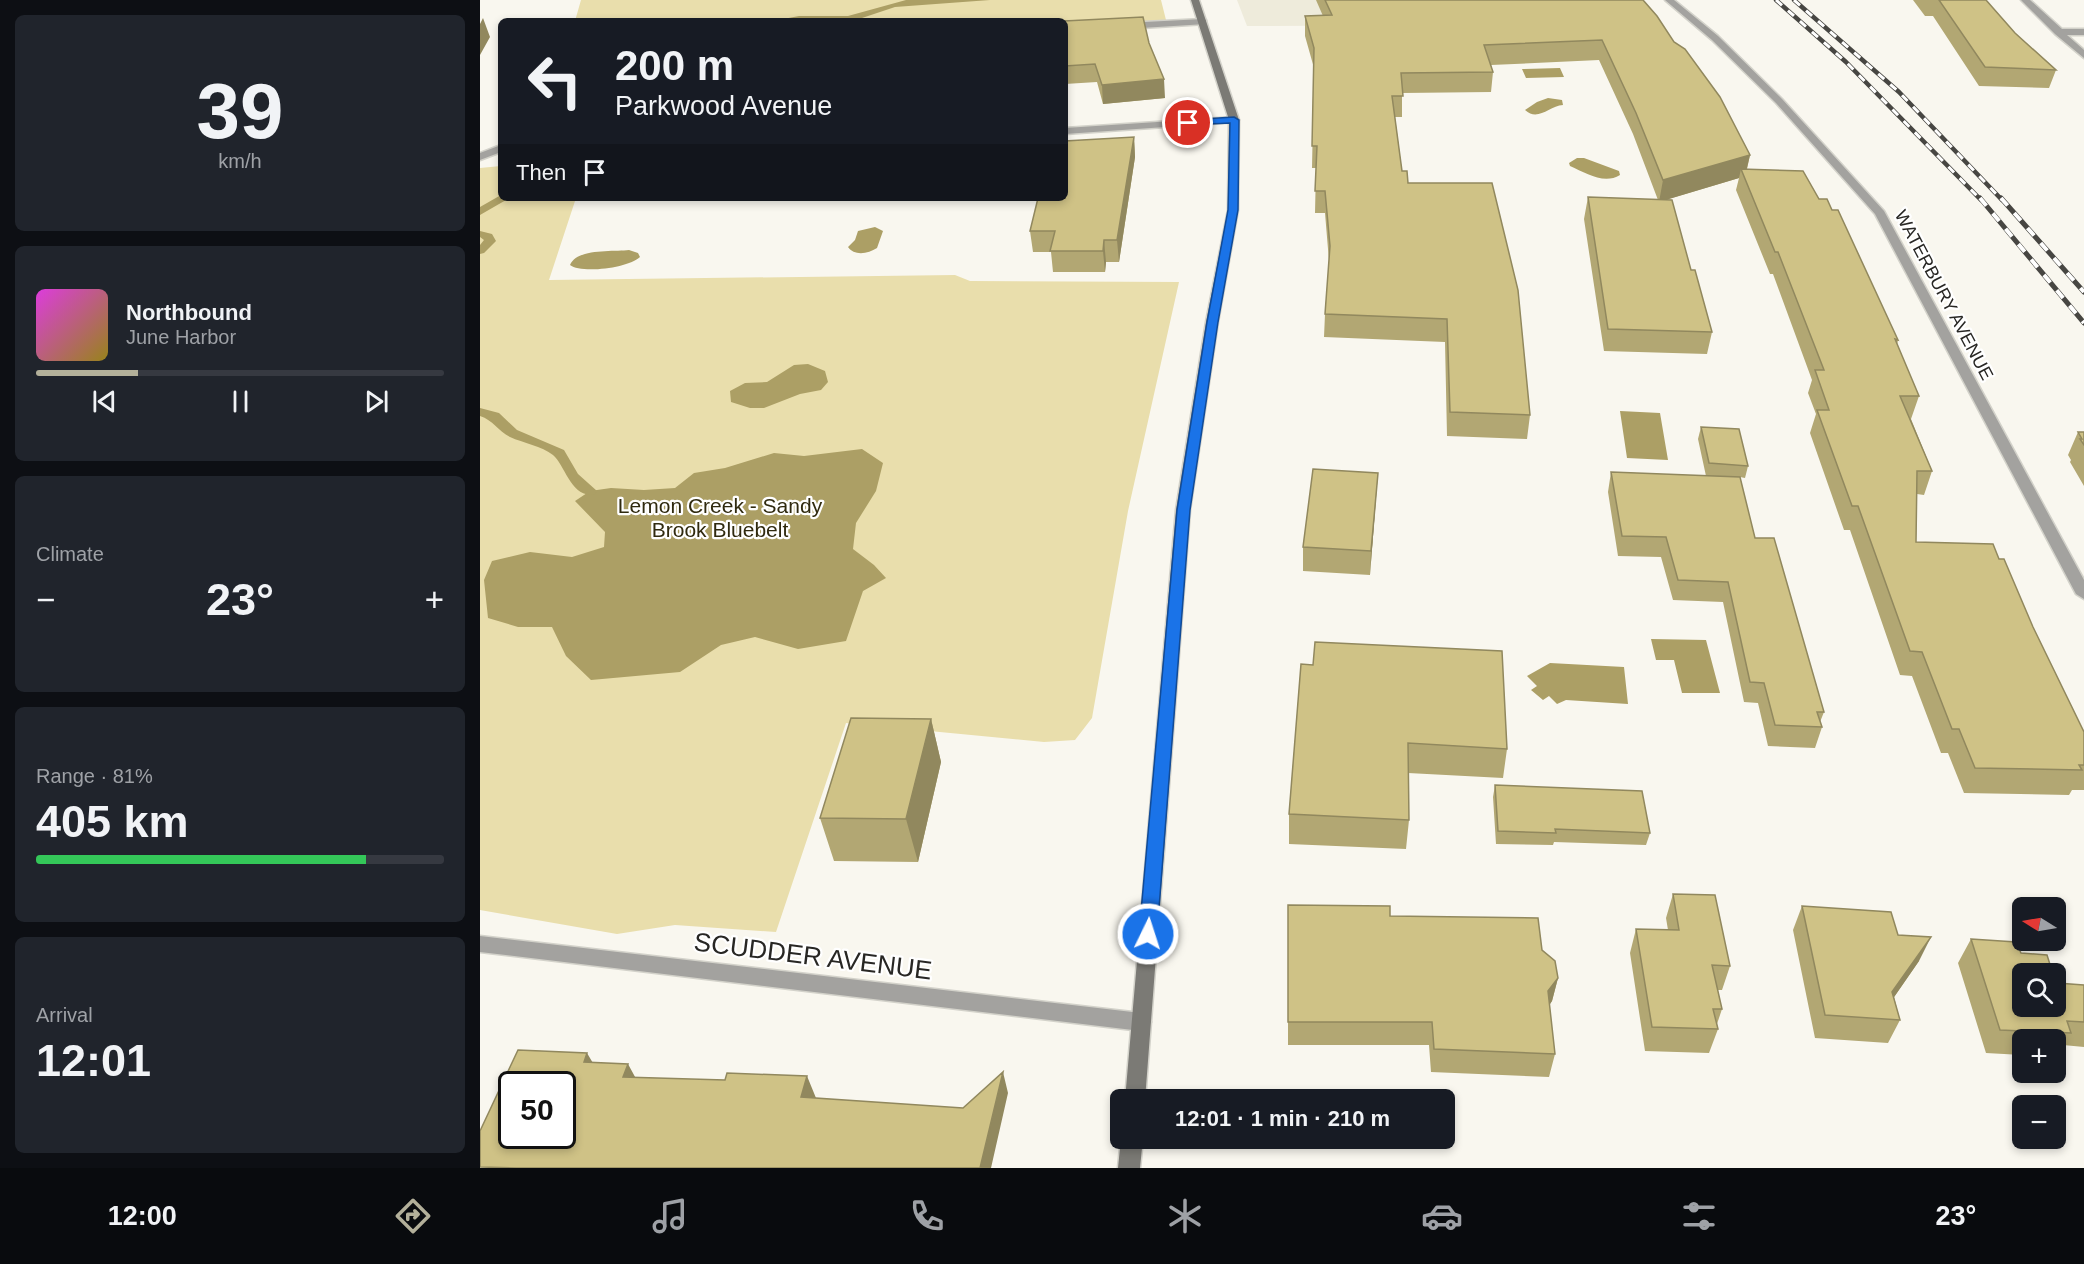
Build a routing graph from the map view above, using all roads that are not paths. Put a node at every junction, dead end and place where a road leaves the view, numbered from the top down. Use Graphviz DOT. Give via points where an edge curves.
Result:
graph roads {
  1 [pos="1195,0"];
  2 [pos="1669,0"];
  3 [pos="2025,0"];
  4 [pos="1203,22"];
  5 [pos="1112,27"];
  6 [pos="2058,32"];
  7 [pos="2084,32"];
  8 [pos="2084,55"];
  9 [pos="1234,120"];
  10 [pos="1068,131"];
  11 [pos="497,151"];
  12 [pos="480,157"];
  13 [pos="2084,594"];
  14 [pos="480,944"];
  15 [pos="1141,1022"];
  16 [pos="1136,1089"];
  17 [pos="1131,1149"];
  18 [pos="1130,1168"];
  1 -- 4 [label="main road"];
  2 -- 13 [label="street, WATERBURY AVENUE" via="1715,38 1779,101 1880,213"];
  3 -- 6 [label="street"];
  4 -- 5 [label="street"];
  4 -- 9 [label="main road"];
  6 -- 7 [label="street"];
  6 -- 8 [label="street"];
  9 -- 10 [label="street"];
  9 -- 15 [label="main road" via="1233,210 1183,510"];
  11 -- 12 [label="street"];
  14 -- 15 [label="street, SCUDDER AVENUE"];
  15 -- 16 [label="main road"];
  17 -- 18 [label="main road"];
}
